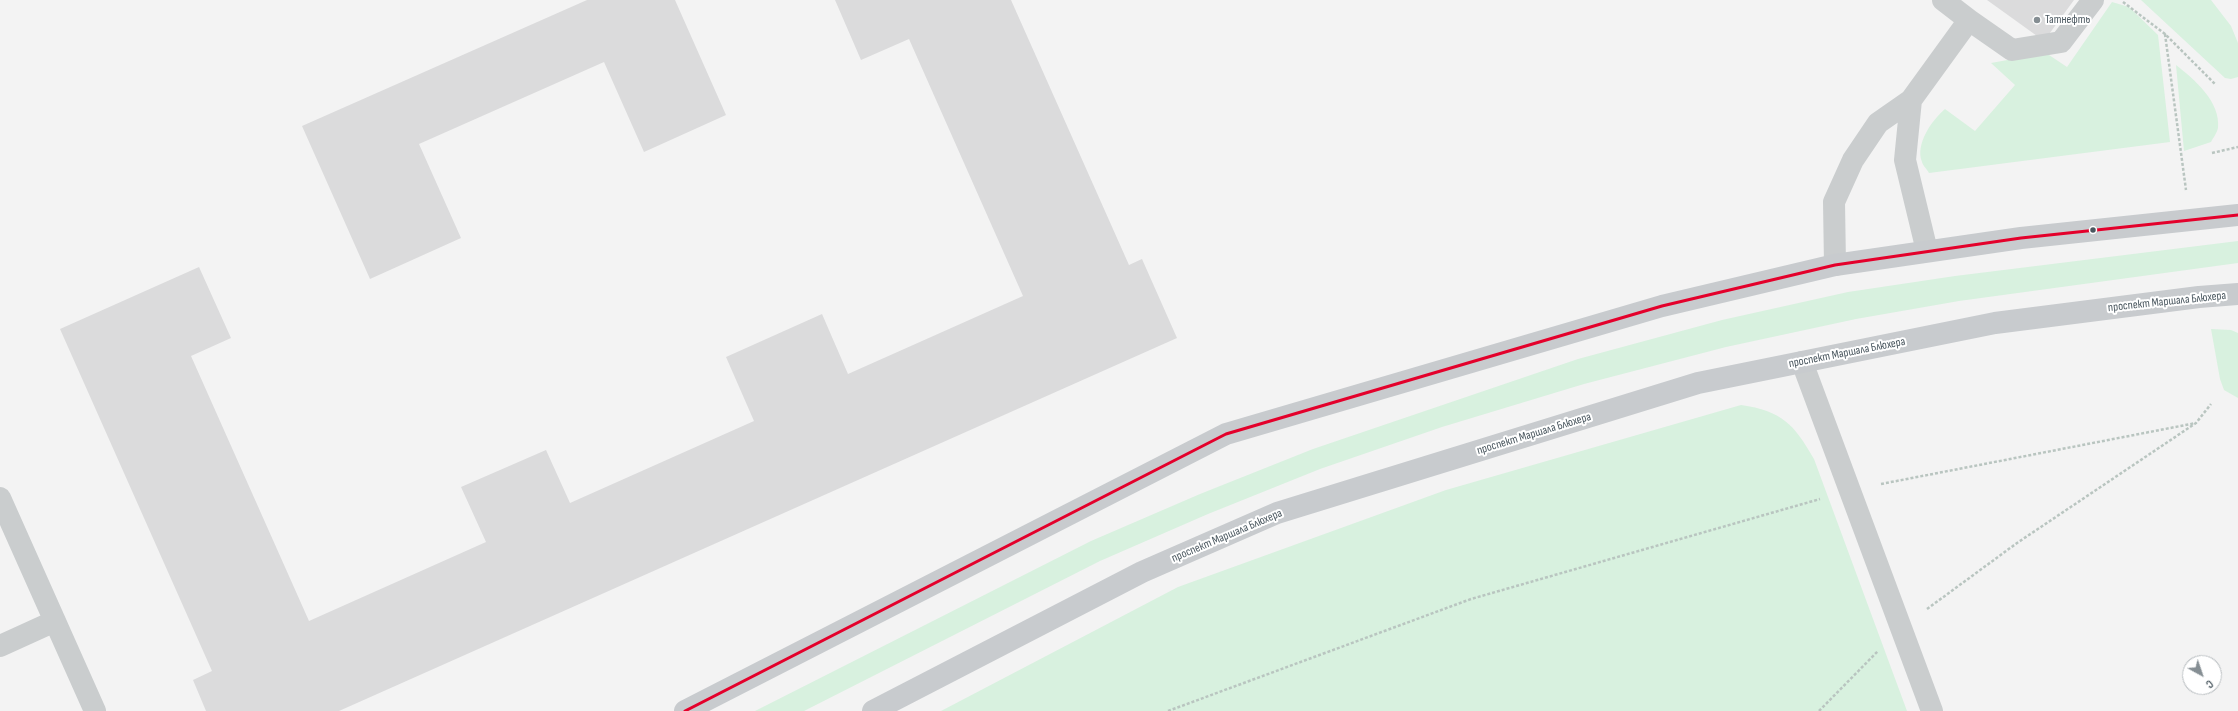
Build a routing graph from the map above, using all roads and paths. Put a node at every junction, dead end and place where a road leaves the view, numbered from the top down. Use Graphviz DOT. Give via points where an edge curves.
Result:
graph roads {
  1 [pos="1944,0"];
  2 [pos="2093,0"];
  3 [pos="2120,0"];
  4 [pos="1969,20"];
  5 [pos="2165,34"];
  6 [pos="2215,84"];
  7 [pos="1911,100"];
  8 [pos="2238,147"];
  9 [pos="2212,152"];
  10 [pos="2186,194"];
  11 [pos="2238,215"];
  12 [pos="1927,251"];
  13 [pos="1835,265"];
  14 [pos="2238,294"];
  15 [pos="1802,362"];
  16 [pos="2211,404"];
  17 [pos="2196,423"];
  18 [pos="1851,490"];
  19 [pos="0,498"];
  20 [pos="55,621"];
  21 [pos="1901,628"];
  22 [pos="0,646"];
  23 [pos="95,711"];
  24 [pos="685,711"];
  25 [pos="872,711"];
  26 [pos="1168,711"];
  27 [pos="1819,711"];
  28 [pos="1932,711"];
  1 -- 4 [label="lane"];
  2 -- 4 [label="lane" via="2061,42 2012,50"];
  3 -- 5 [label="path"];
  4 -- 7 [label="lane"];
  5 -- 6 [label="path"];
  5 -- 10 [label="path"];
  7 -- 12 [label="lane" via="1906,160"];
  7 -- 13 [label="lane" via="1878,123 1853,160 1834,202"];
  8 -- 9 [label="path"];
  11 -- 12 [label="main road" via="2021,238"];
  12 -- 13 [label="main road"];
  13 -- 24 [label="main road" via="1662,306 1226,434"];
  14 -- 15 [label="main road, проспект Маршала Блюхера" via="1995,323"];
  15 -- 18 [label="lane"];
  15 -- 25 [label="main road, проспект Маршала Блюхера" via="1698,383 1277,513 1142,572"];
  16 -- 17 [label="path"];
  17 -- 18 [label="path"];
  17 -- 21 [label="path" via="2017,543"];
  18 -- 21 [label="lane"];
  18 -- 26 [label="path" via="1471,599"];
  19 -- 20 [label="lane"];
  20 -- 22 [label="lane"];
  20 -- 23 [label="lane"];
  21 -- 27 [label="path"];
  21 -- 28 [label="lane"];
}
